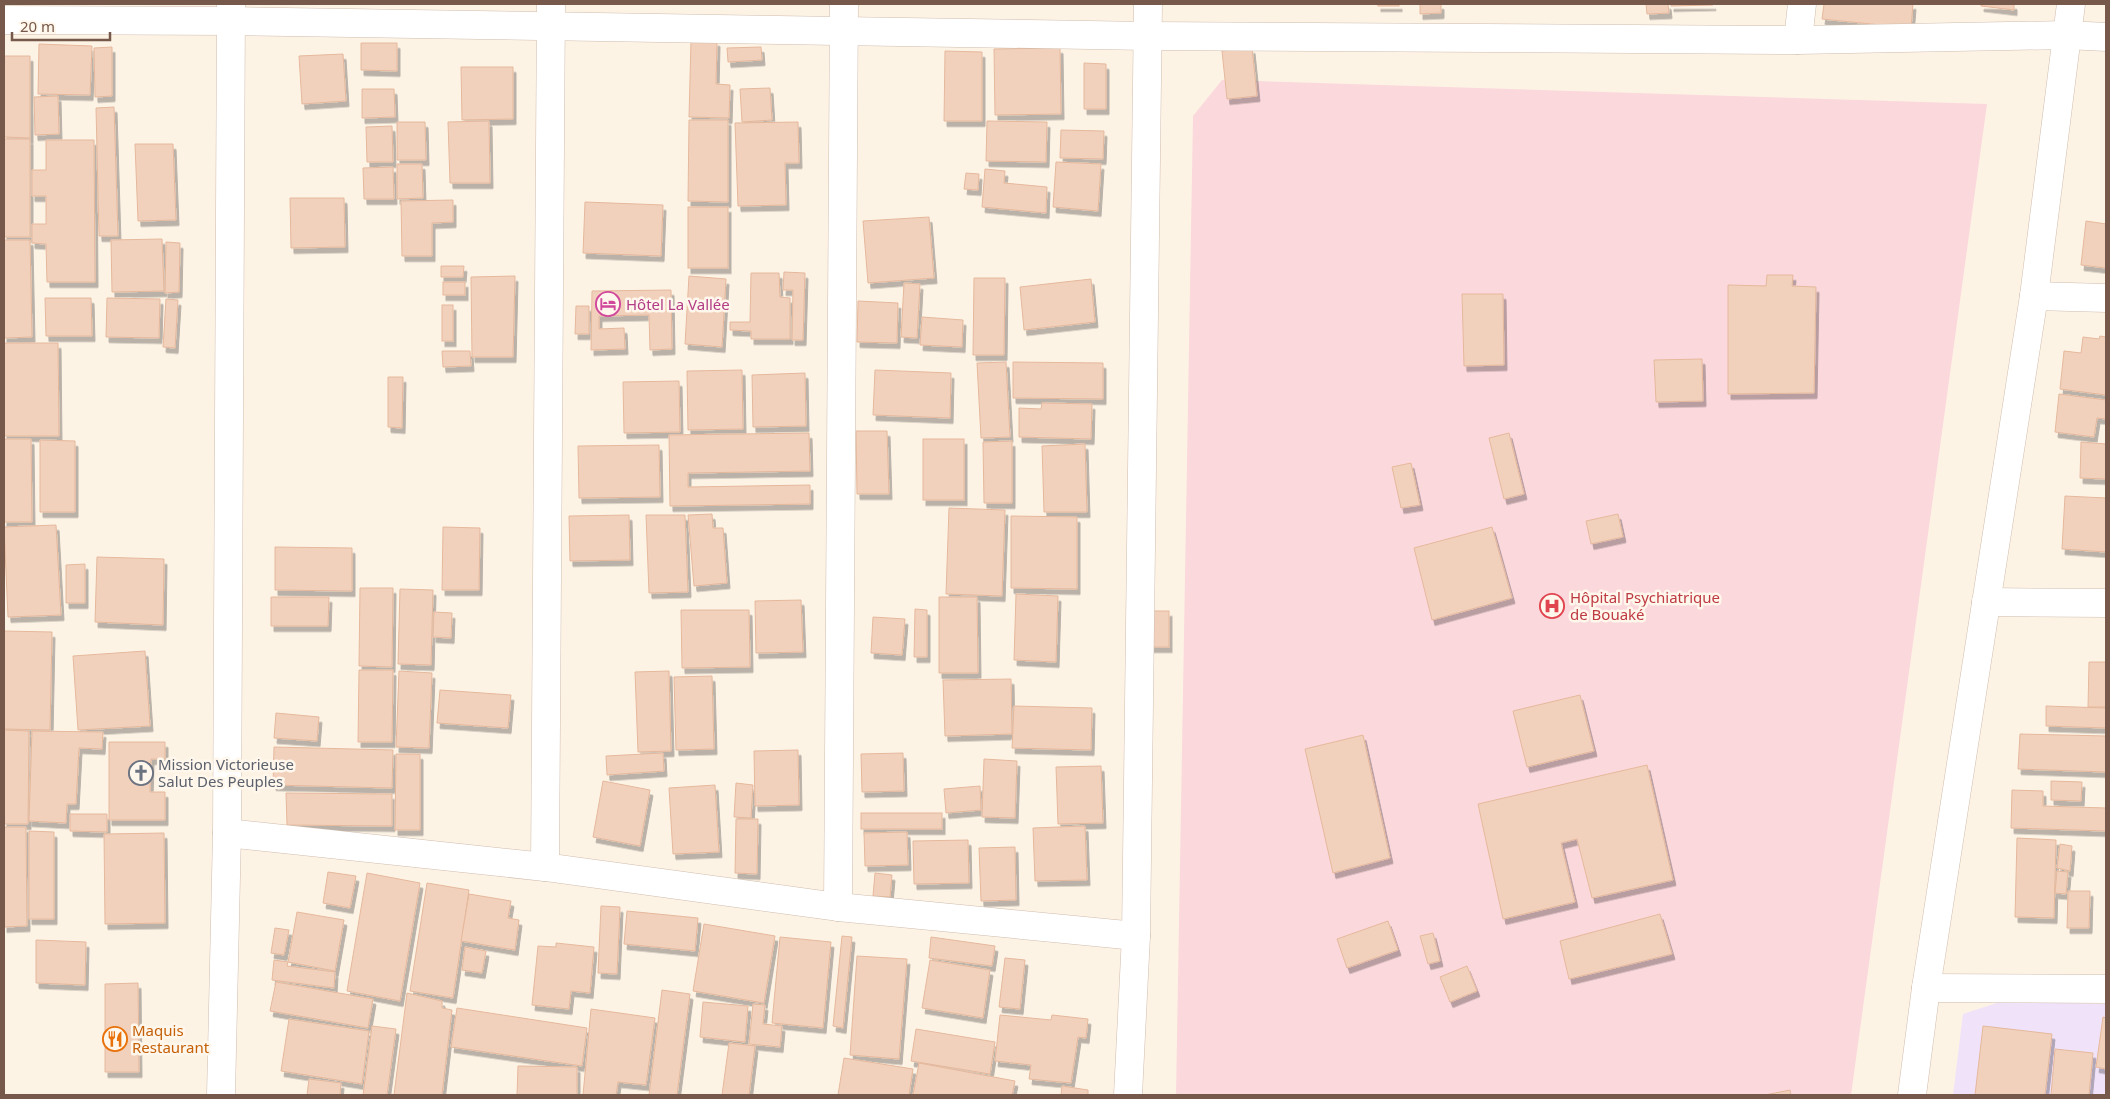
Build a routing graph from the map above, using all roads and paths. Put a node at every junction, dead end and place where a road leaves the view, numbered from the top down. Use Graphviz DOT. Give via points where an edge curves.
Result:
graph roads {
  1 [pos="844,4"];
  2 [pos="1148,4"];
  3 [pos="1802,4"];
  4 [pos="2071,4"];
  5 [pos="231,12"];
  6 [pos="551,15"];
  7 [pos="4,20"];
  8 [pos="843,31"];
  9 [pos="2068,35"];
  10 [pos="1148,36"];
  11 [pos="2106,37"];
  12 [pos="1798,40"];
  13 [pos="2034,296"];
  14 [pos="2106,298"];
  15 [pos="1986,602"];
  16 [pos="2106,603"];
  17 [pos="227,833"];
  18 [pos="545,867"];
  19 [pos="838,907"];
  20 [pos="1136,936"];
  21 [pos="1926,988"];
  22 [pos="2106,989"];
  23 [pos="221,1095"];
  24 [pos="1128,1095"];
  25 [pos="1912,1095"];
  1 -- 8 [label="street"];
  2 -- 10 [label="street"];
  3 -- 12 [label="street"];
  4 -- 9 [label="street"];
  5 -- 6 [label="street"];
  5 -- 7 [label="street"];
  5 -- 17 [label="street"];
  6 -- 8 [label="street"];
  6 -- 18 [label="street"];
  8 -- 10 [label="street"];
  8 -- 19 [label="street"];
  9 -- 11 [label="street"];
  9 -- 12 [label="street"];
  9 -- 13 [label="street"];
  10 -- 12 [label="street"];
  10 -- 20 [label="street"];
  13 -- 14 [label="street"];
  13 -- 15 [label="street"];
  15 -- 16 [label="street"];
  15 -- 21 [label="street"];
  17 -- 18 [label="street"];
  17 -- 23 [label="street"];
  18 -- 19 [label="street"];
  19 -- 20 [label="street"];
  20 -- 24 [label="street"];
  21 -- 22 [label="street"];
  21 -- 25 [label="street"];
}
